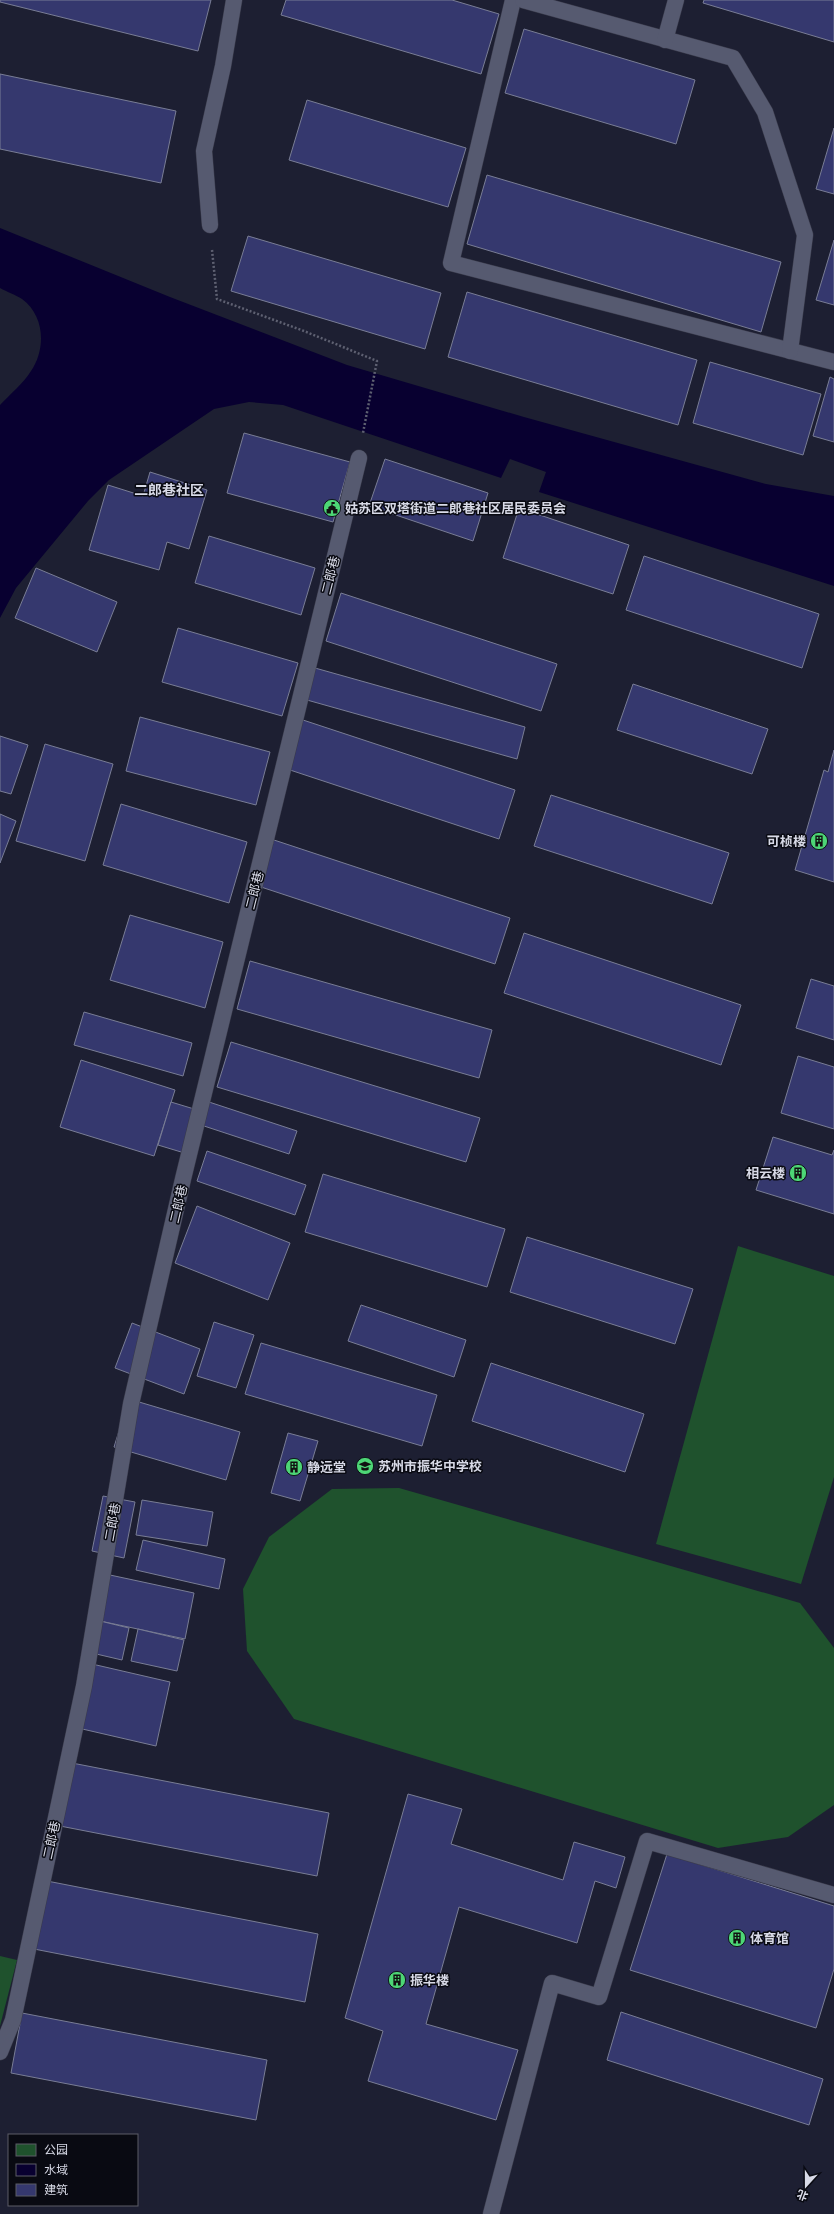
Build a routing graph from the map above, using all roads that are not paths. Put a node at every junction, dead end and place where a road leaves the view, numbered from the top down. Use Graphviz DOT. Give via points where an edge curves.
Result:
graph roads {
  1 [pos="234,0"];
  2 [pos="513,0"];
  3 [pos="523,0"];
  4 [pos="676,0"];
  5 [pos="665,40"];
  6 [pos="210,225"];
  7 [pos="790,350"];
  8 [pos="834,362"];
  9 [pos="359,458"];
  10 [pos="834,1895"];
  11 [pos="0,2052"];
  12 [pos="491,2214"];
  1 -- 6 [label="lane" via="223,66 204,151"];
  2 -- 7 [label="lane" via="451,263"];
  3 -- 5 [label="lane"];
  4 -- 5 [label="lane"];
  5 -- 7 [label="lane" via="733,58 765,112 805,235"];
  7 -- 8 [label="lane"];
  9 -- 11 [label="lane, 二郎巷" via="133,1396 84,1686 13,2020"];
  10 -- 12 [label="lane" via="647,1841 599,1996 552,1983"];
}
